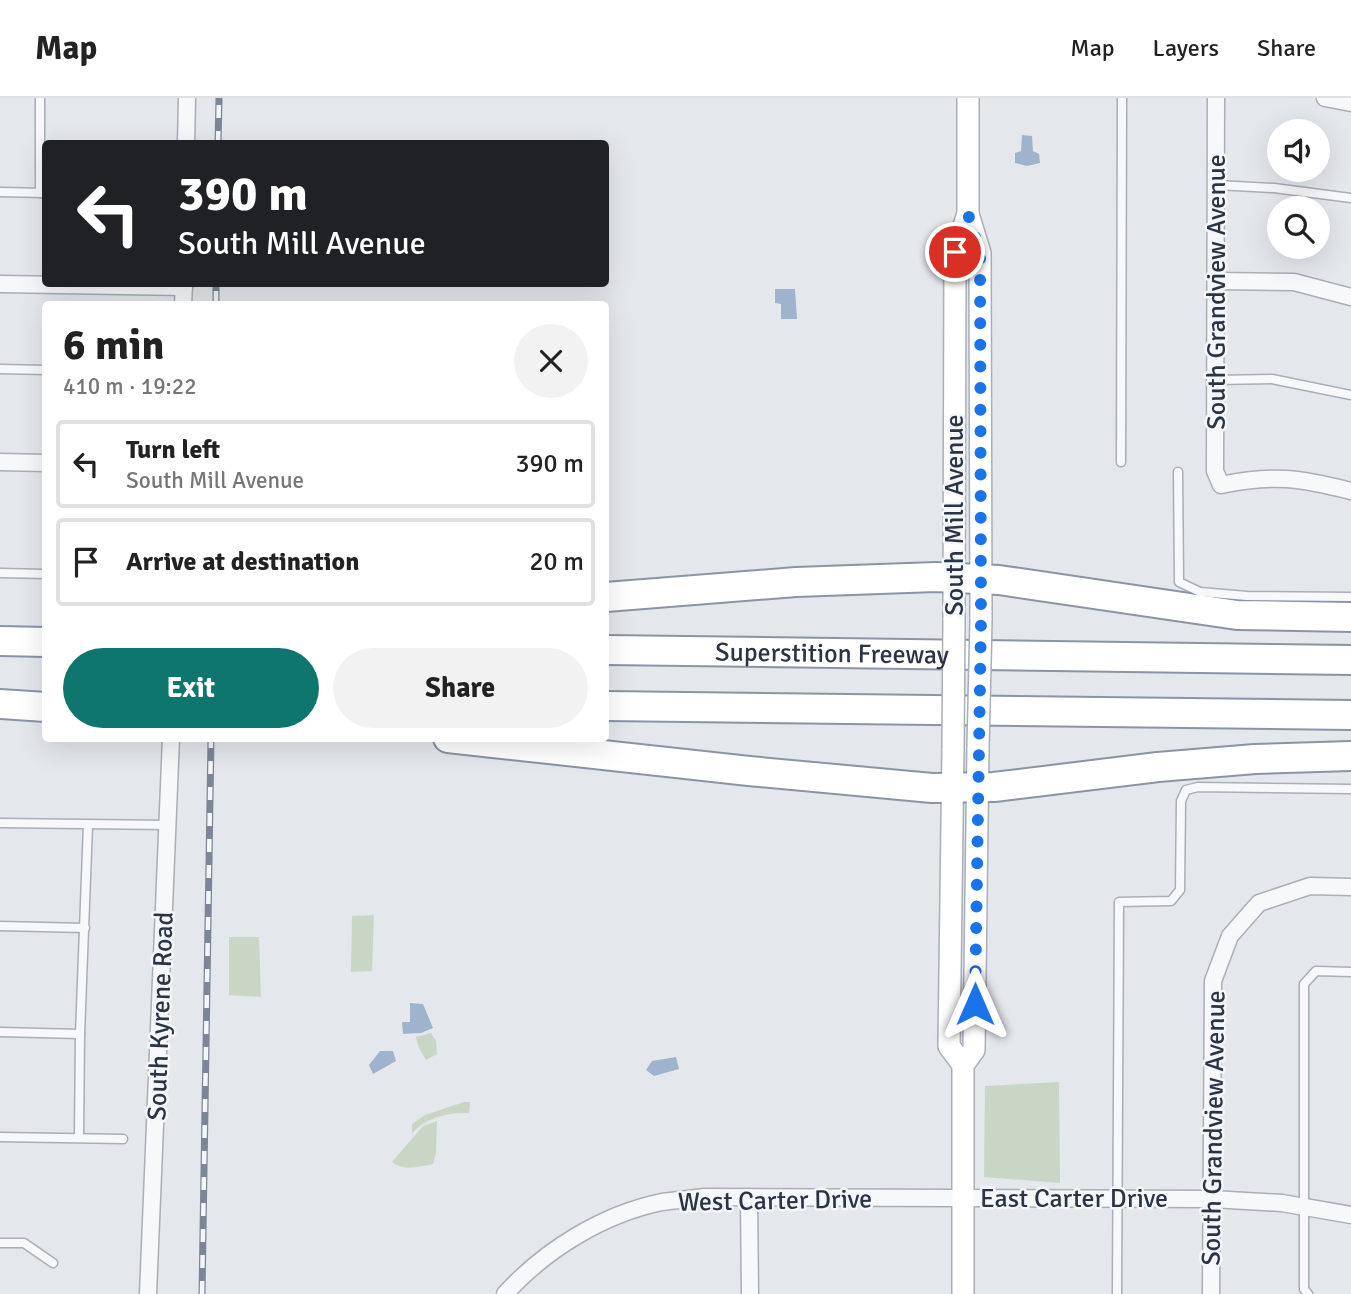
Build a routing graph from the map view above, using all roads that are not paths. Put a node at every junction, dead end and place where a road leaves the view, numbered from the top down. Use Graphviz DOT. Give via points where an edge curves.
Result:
graph roads {
  1 [pos="40,98"];
  2 [pos="187,98"];
  3 [pos="968,98"];
  4 [pos="1122,98"];
  5 [pos="1216,98"];
  6 [pos="1325,98"];
  7 [pos="1351,103"];
  8 [pos="186,140"];
  9 [pos="42,161"];
  10 [pos="1217,185"];
  11 [pos="0,192"];
  12 [pos="42,193"];
  13 [pos="1351,198"];
  14 [pos="1216,281"];
  15 [pos="0,284"];
  16 [pos="42,284"];
  17 [pos="1351,297"];
  18 [pos="0,369"];
  19 [pos="42,370"];
  20 [pos="1216,380"];
  21 [pos="1351,395"];
  22 [pos="0,462"];
  23 [pos="1121,462"];
  24 [pos="42,463"];
  25 [pos="1178,472"];
  26 [pos="1351,491"];
  27 [pos="0,573"];
  28 [pos="42,574"];
  29 [pos="968,578"];
  30 [pos="609,597"];
  31 [pos="1351,597"];
  32 [pos="1351,617"];
  33 [pos="0,641"];
  34 [pos="42,642"];
  35 [pos="609,650"];
  36 [pos="1351,660"];
  37 [pos="0,698"];
  38 [pos="42,699"];
  39 [pos="0,704"];
  40 [pos="609,706"];
  41 [pos="42,707"];
  42 [pos="1351,715"];
  43 [pos="484,742"];
  44 [pos="171,743"];
  45 [pos="1351,757"];
  46 [pos="965,788"];
  47 [pos="1351,789"];
  48 [pos="0,823"];
  49 [pos="88,825"];
  50 [pos="167,825"];
  51 [pos="1351,887"];
  52 [pos="0,926"];
  53 [pos="85,928"];
  54 [pos="1351,972"];
  55 [pos="0,1032"];
  56 [pos="80,1034"];
  57 [pos="0,1137"];
  58 [pos="79,1137"];
  59 [pos="123,1139"];
  60 [pos="749,1197"];
  61 [pos="963,1198"];
  62 [pos="1118,1198"];
  63 [pos="1212,1199"];
  64 [pos="1303,1208"];
  65 [pos="1351,1215"];
  66 [pos="0,1243"];
  67 [pos="53,1263"];
  68 [pos="148,1294"];
  69 [pos="505,1294"];
  70 [pos="750,1294"];
  71 [pos="963,1294"];
  72 [pos="1117,1294"];
  73 [pos="1211,1294"];
  74 [pos="1308,1294"];
  1 -- 9 [label="lane"];
  2 -- 8 [label="street"];
  3 -- 29 [label="main road, South Mill Avenue" via="968,214 955,252"];
  4 -- 23 [label="lane"];
  5 -- 10 [label="street, South Grandview Avenue"];
  6 -- 7 [label="street"];
  10 -- 13 [label="lane"];
  10 -- 14 [label="street, South Grandview Avenue"];
  11 -- 12 [label="lane"];
  14 -- 17 [label="street" via="1294,282"];
  14 -- 20 [label="street, South Grandview Avenue"];
  15 -- 16 [label="street"];
  18 -- 19 [label="lane"];
  20 -- 21 [label="lane" via="1272,379"];
  20 -- 26 [label="street, South Grandview Avenue" via="1215,471 1221,485 1257,478 1306,479"];
  22 -- 24 [label="street"];
  25 -- 31 [label="lane" via="1179,582 1200,592"];
  27 -- 28 [label="lane"];
  29 -- 30 [label="highway" via="796,582"];
  29 -- 32 [label="highway" via="1197,611"];
  29 -- 46 [label="main road, South Mill Avenue, bridge" via="981,620 978,748"];
  29 -- 46 [label="main road, South Mill Avenue, bridge" via="954,620 953,749"];
  33 -- 34 [label="highway"];
  35 -- 36 [label="highway, Superstition Freeway"];
  37 -- 38 [label="highway"];
  39 -- 41 [label="highway"];
  40 -- 42 [label="highway, Superstition Freeway"];
  43 -- 46 [label="highway" via="749,771"];
  44 -- 50 [label="street, South Kyrene Road"];
  45 -- 46 [label="highway" via="1227,762"];
  46 -- 61 [label="main road, South Mill Avenue" via="974,1050 963,1065"];
  47 -- 62 [label="lane" via="1186,790 1181,801 1180,890 1171,901 1119,902"];
  48 -- 49 [label="lane"];
  49 -- 50 [label="lane"];
  49 -- 53 [label="lane"];
  50 -- 68 [label="street, South Kyrene Road"];
  51 -- 63 [label="street, South Grandview Avenue" via="1310,886 1259,903 1230,936 1213,981"];
  52 -- 53 [label="lane"];
  53 -- 56 [label="lane"];
  54 -- 64 [label="lane" via="1316,971 1304,984"];
  55 -- 56 [label="lane"];
  56 -- 58 [label="lane"];
  57 -- 58 [label="lane"];
  58 -- 59 [label="lane"];
  60 -- 61 [label="street, West Carter Drive"];
  60 -- 69 [label="street, West Carter Drive" via="672,1201 624,1214 562,1245"];
  60 -- 70 [label="street"];
  61 -- 62 [label="street, East Carter Drive"];
  61 -- 71 [label="main road, South Mill Avenue"];
  62 -- 63 [label="street, East Carter Drive"];
  62 -- 72 [label="lane"];
  63 -- 64 [label="street, East Carter Drive"];
  63 -- 73 [label="street, South Grandview Avenue"];
  64 -- 65 [label="street, East Carter Drive"];
  64 -- 74 [label="lane" via="1304,1289"];
  66 -- 67 [label="lane" via="24,1243"];
}
